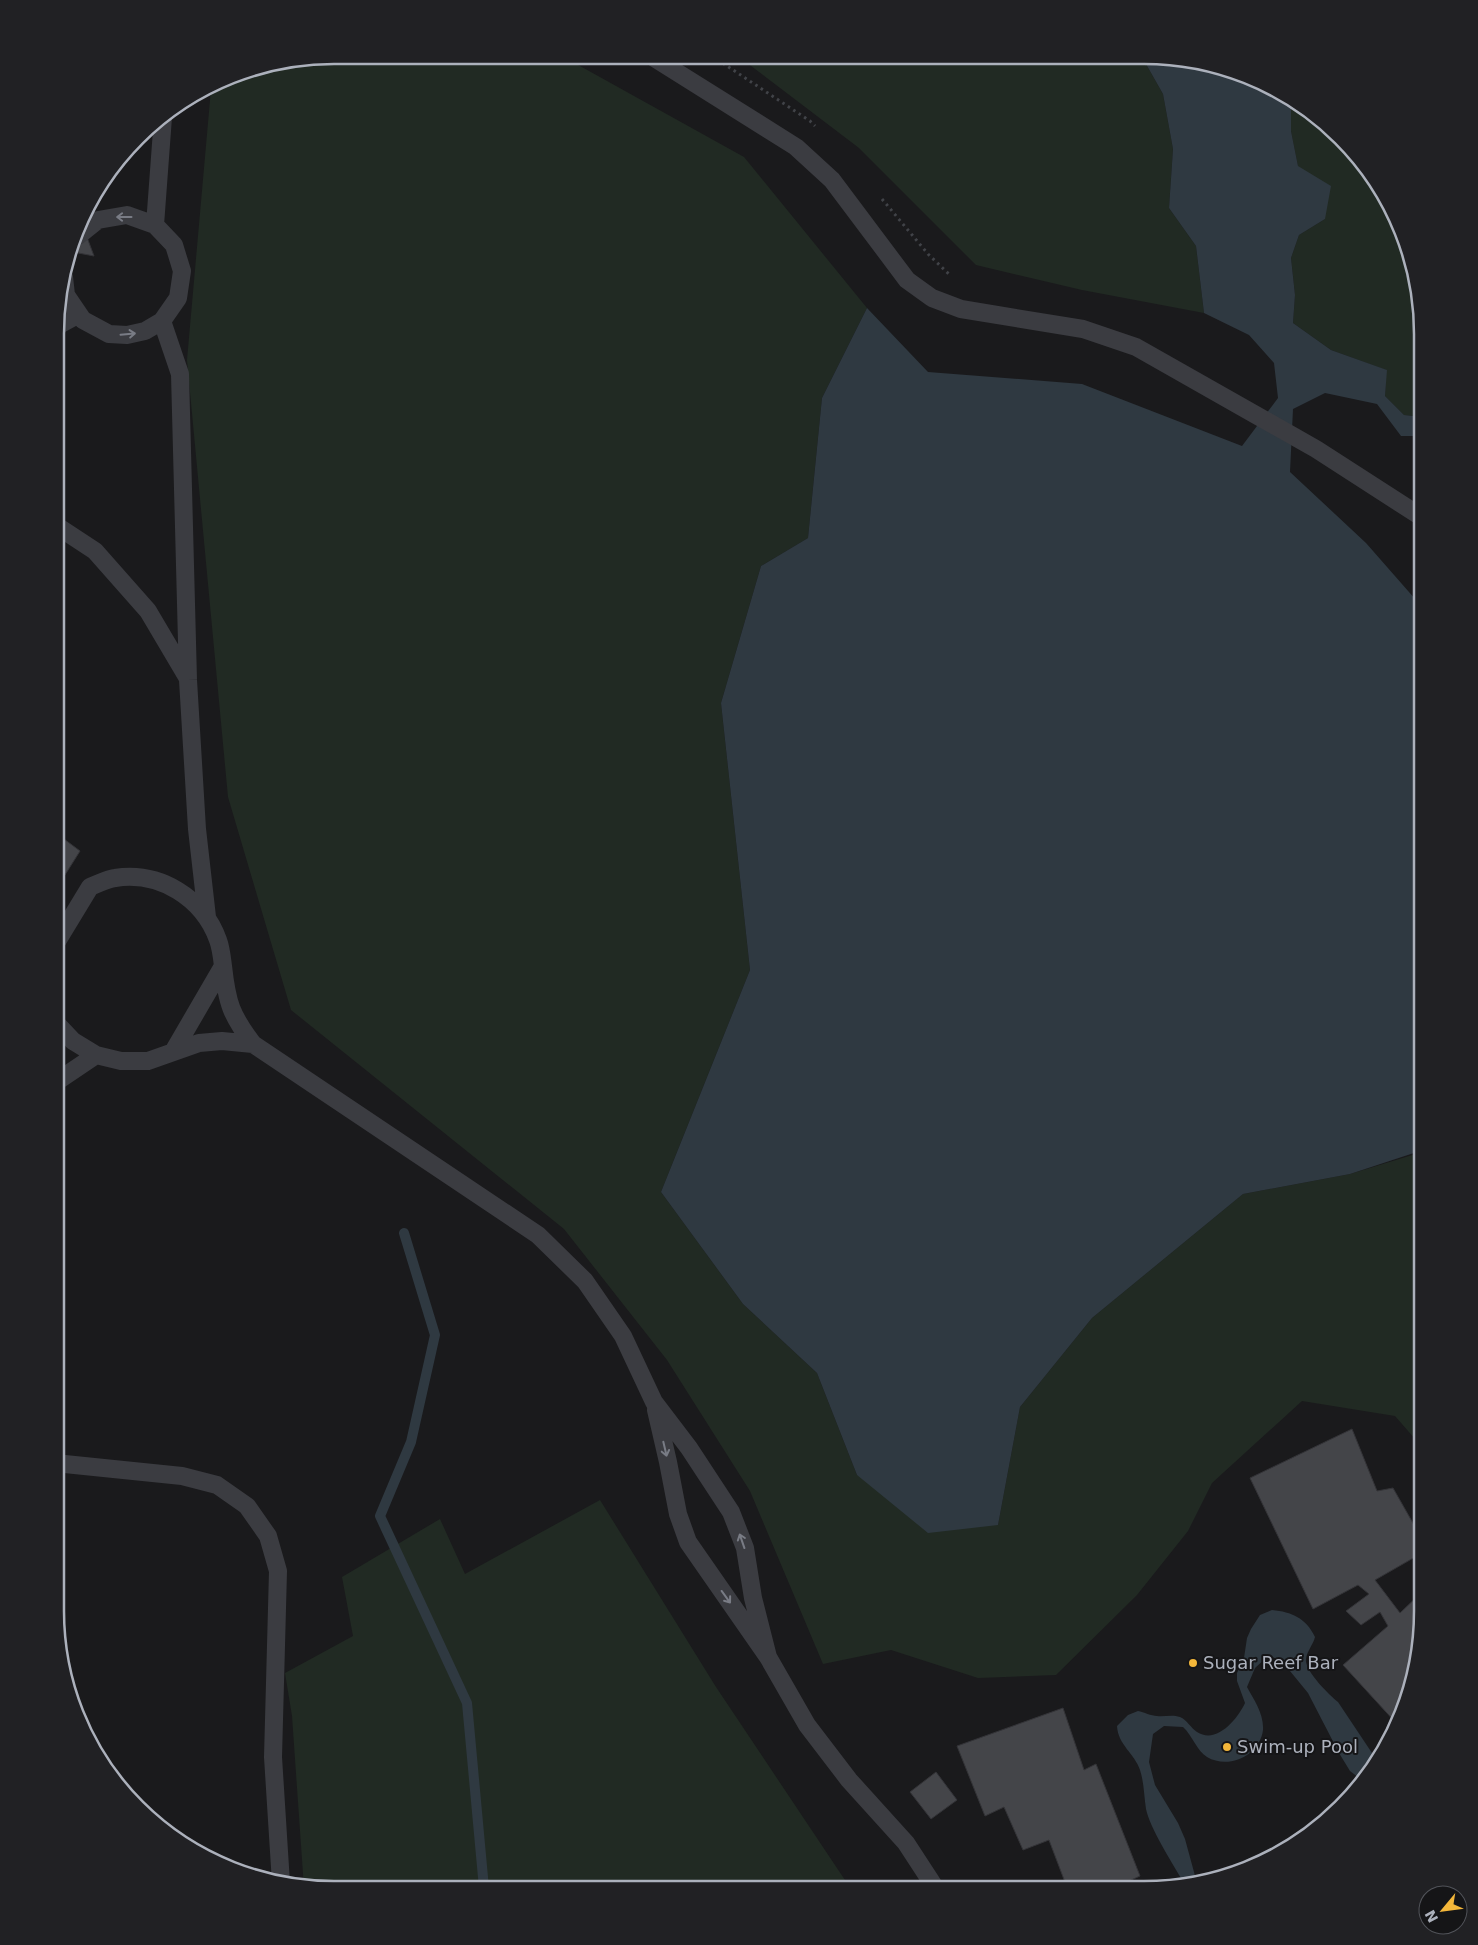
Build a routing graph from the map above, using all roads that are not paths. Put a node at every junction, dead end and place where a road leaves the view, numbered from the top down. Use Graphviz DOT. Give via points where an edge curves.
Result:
graph roads {
  1 [pos="664,64"];
  2 [pos="162,126"];
  3 [pos="155,225"];
  4 [pos="83,232"];
  5 [pos="67,296"];
  6 [pos="78,314"];
  7 [pos="162,321"];
  8 [pos="64,322"];
  9 [pos="1414,512"];
  10 [pos="64,531"];
  11 [pos="188,680"];
  12 [pos="206,917"];
  13 [pos="64,930"];
  14 [pos="223,966"];
  15 [pos="64,1031"];
  16 [pos="253,1044"];
  17 [pos="172,1052"];
  18 [pos="96,1055"];
  19 [pos="64,1077"];
  20 [pos="654,1402"];
  21 [pos="64,1464"];
  22 [pos="768,1657"];
  23 [pos="281,1876"];
  24 [pos="931,1881"];
  1 -- 9 [label="lane" via="796,147 832,180 907,280 932,298 961,309 1083,329 1136,347 1316,449"];
  2 -- 3 [label="lane"];
  3 -- 4 [label="lane, one-way" via="127,215 98,220"];
  3 -- 7 [label="lane" via="174,245 182,271 178,298"];
  5 -- 6 [label="lane"];
  6 -- 7 [label="lane, one-way" via="109,334 145,331"];
  6 -- 8 [label="lane"];
  7 -- 11 [label="lane" via="180,374"];
  10 -- 11 [label="lane" via="95,551 148,611"];
  11 -- 12 [label="lane"];
  12 -- 13 [label="lane" via="189,898 166,884 141,878 114,878 90,887"];
  12 -- 14 [label="lane" via="219,941"];
  14 -- 16 [label="lane" via="226,997 237,1023"];
  14 -- 17 [label="lane"];
  15 -- 18 [label="lane"];
  16 -- 17 [label="lane" via="199,1042"];
  16 -- 20 [label="lane" via="538,1235 585,1281 623,1336"];
  17 -- 18 [label="lane" via="148,1061 121,1061"];
  18 -- 19 [label="lane"];
  20 -- 22 [label="lane, one-way" via="678,1514 688,1542"];
  22 -- 20 [label="lane, one-way" via="745,1548 731,1512"];
  21 -- 23 [label="lane" via="182,1476 217,1485 247,1506 268,1536 278,1571 273,1757"];
  22 -- 24 [label="lane" via="807,1725 849,1780 906,1843"];
}
